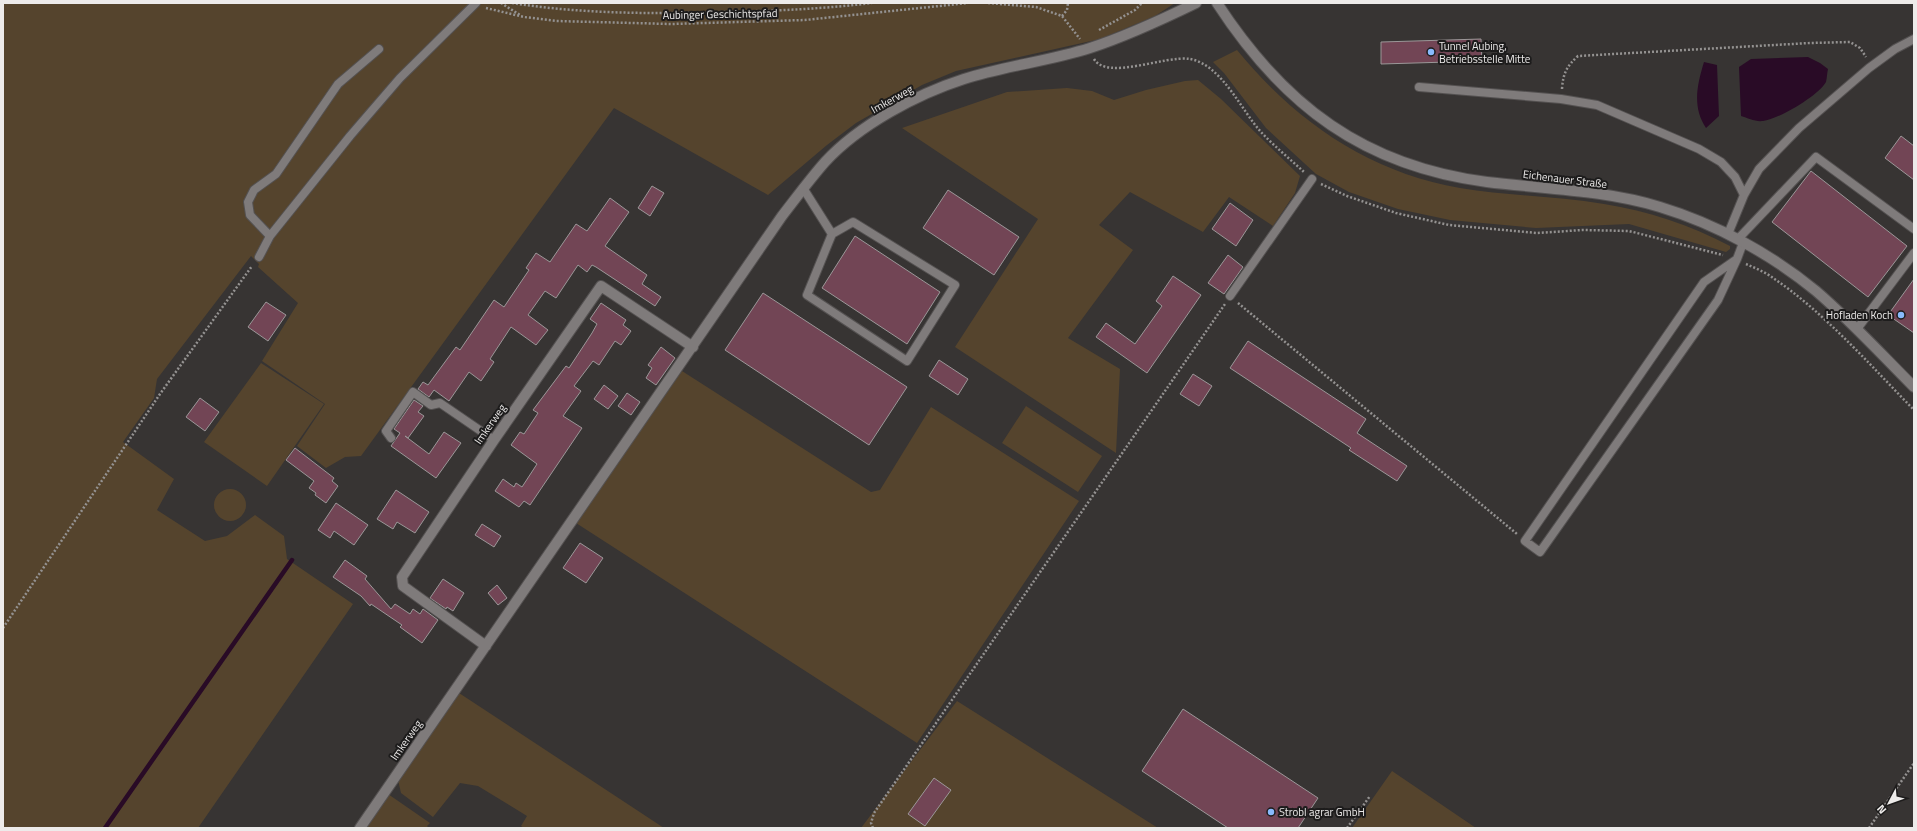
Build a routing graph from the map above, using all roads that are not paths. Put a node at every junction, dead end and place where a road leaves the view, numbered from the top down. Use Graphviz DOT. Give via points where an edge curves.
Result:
graph roads {
  1 [pos="1196,3"];
  2 [pos="1217,3"];
  3 [pos="475,4"];
  4 [pos="1914,39"];
  5 [pos="379,49"];
  6 [pos="1419,87"];
  7 [pos="1312,179"];
  8 [pos="803,188"];
  9 [pos="1744,195"];
  10 [pos="1914,229"];
  11 [pos="832,234"];
  12 [pos="1728,234"];
  13 [pos="270,236"];
  14 [pos="1740,241"];
  15 [pos="1914,253"];
  16 [pos="259,258"];
  17 [pos="1737,259"];
  18 [pos="1230,296"];
  19 [pos="1857,329"];
  20 [pos="693,347"];
  21 [pos="1914,387"];
  22 [pos="391,438"];
  23 [pos="494,440"];
  24 [pos="486,646"];
  25 [pos="360,828"];
  1 -- 8 [label="street, Imkerweg" via="1121,37 1089,48 964,79 922,96 857,134 826,161"];
  2 -- 12 [label="street, Eichenauer Straße" via="1236,32 1285,89 1315,115 1348,137 1384,155 1432,172 1485,182 1611,196 1659,206"];
  3 -- 13 [label="lane" via="400,78"];
  4 -- 9 [label="lane" via="1872,65 1799,128 1759,169"];
  5 -- 13 [label="lane" via="338,84 276,174 254,190 248,202 250,215"];
  6 -- 9 [label="lane" via="1561,98 1597,105 1699,149 1721,162 1735,177"];
  7 -- 18 [label="lane"];
  8 -- 11 [label="lane"];
  8 -- 20 [label="street, Imkerweg"];
  9 -- 12 [label="lane"];
  10 -- 14 [label="lane" via="1816,157"];
  11 -- 11 [label="lane" via="807,295 907,361 955,285 854,222"];
  12 -- 14 [label="street, Eichenauer Straße"];
  13 -- 16 [label="lane"];
  14 -- 17 [label="lane"];
  14 -- 19 [label="street, Eichenauer Straße" via="1776,262 1810,287"];
  15 -- 19 [label="lane"];
  17 -- 17 [label="lane" via="1718,300 1540,552 1525,541 1704,282"];
  19 -- 21 [label="street, Eichenauer Straße"];
  20 -- 23 [label="street, Imkerweg" via="601,286"];
  20 -- 24 [label="street, Imkerweg"];
  22 -- 23 [label="lane" via="386,431 413,392 431,405 440,403"];
  23 -- 24 [label="street, Imkerweg" via="402,577 403,586"];
  24 -- 25 [label="street, Imkerweg"];
}
